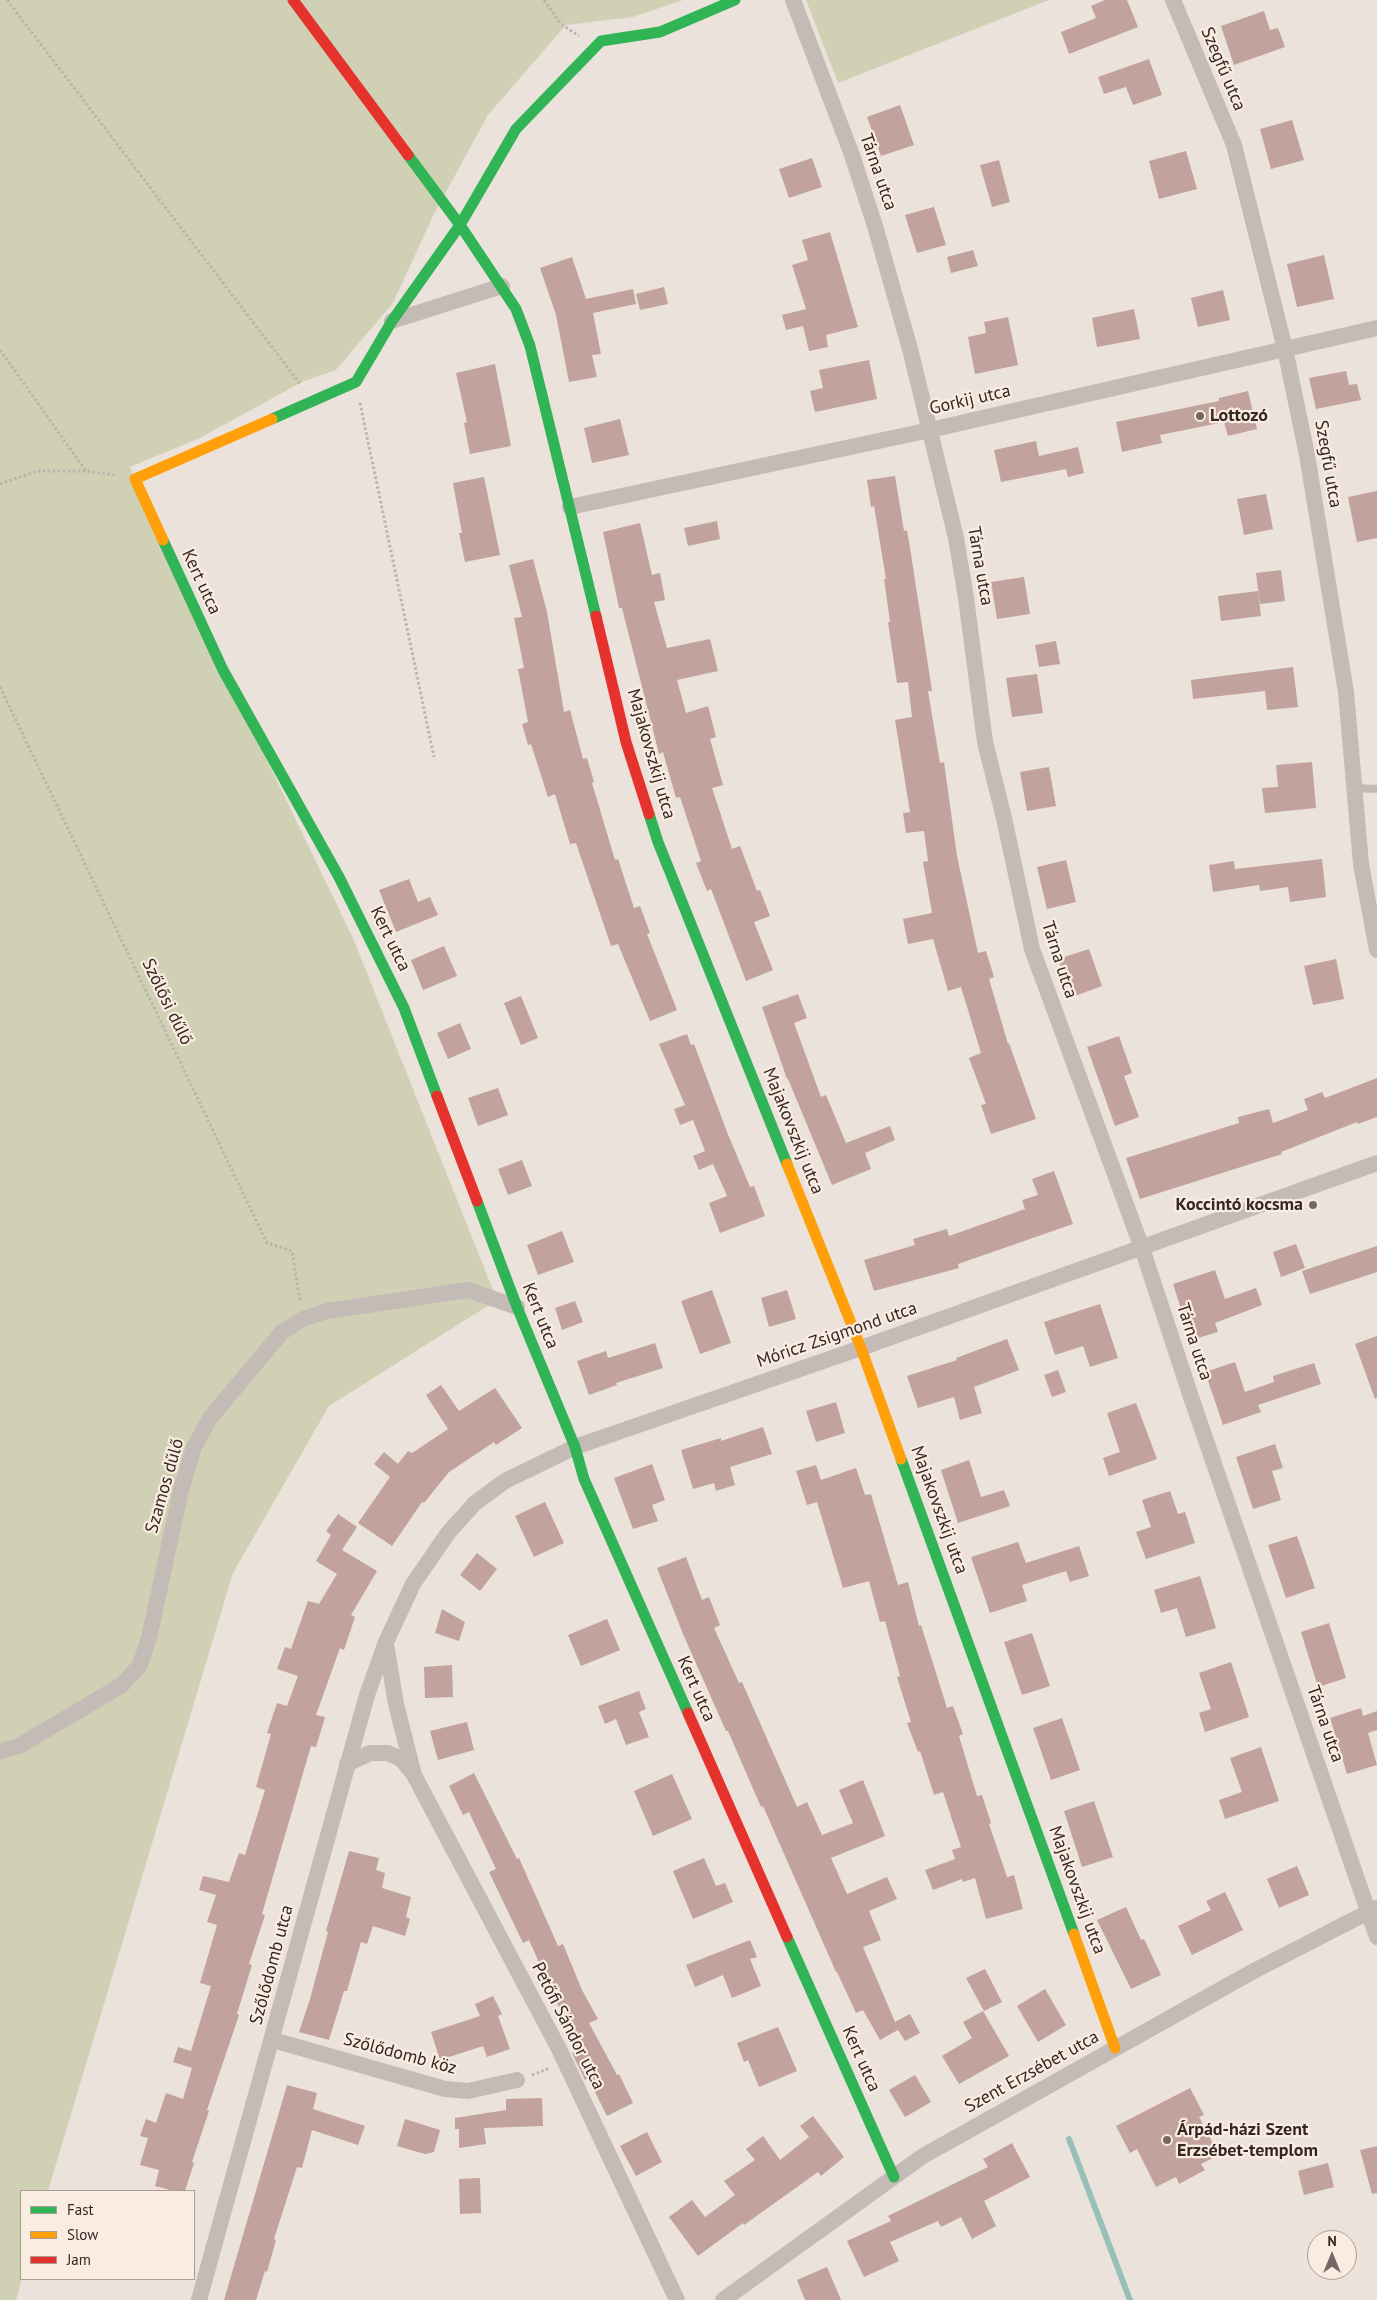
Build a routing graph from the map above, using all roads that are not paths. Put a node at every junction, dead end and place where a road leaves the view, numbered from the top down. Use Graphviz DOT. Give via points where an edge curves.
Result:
graph roads {
  1 [pos="293,0"];
  2 [pos="735,0"];
  3 [pos="793,0"];
  4 [pos="1173,0"];
  5 [pos="460,225"];
  6 [pos="502,286"];
  7 [pos="392,321"];
  8 [pos="1377,328"];
  9 [pos="1285,350"];
  10 [pos="930,430"];
  11 [pos="570,506"];
  12 [pos="1354,788"];
  13 [pos="1377,789"];
  14 [pos="1377,950"];
  15 [pos="1377,1163"];
  16 [pos="1142,1248"];
  17 [pos="517,1307"];
  18 [pos="861,1348"];
  19 [pos="575,1447"];
  20 [pos="386,1642"];
  21 [pos="0,1750"];
  22 [pos="347,1764"];
  23 [pos="414,1775"];
  24 [pos="1372,1909"];
  25 [pos="1377,1936"];
  26 [pos="273,2040"];
  27 [pos="1115,2048"];
  28 [pos="518,2080"];
  29 [pos="894,2177"];
  30 [pos="199,2300"];
  31 [pos="678,2300"];
  32 [pos="724,2300"];
  1 -- 5 [label="street, Majakovszkij utca"];
  2 -- 5 [label="street" via="660,32 601,41 516,129"];
  3 -- 10 [label="street, Tárna utca" via="852,155 875,226"];
  4 -- 9 [label="street, Szegfű utca" via="1234,145"];
  5 -- 6 [label="street, Majakovszkij utca"];
  5 -- 7 [label="street"];
  6 -- 7 [label="street"];
  6 -- 11 [label="street, Majakovszkij utca" via="516,309 530,346"];
  7 -- 17 [label="street, Kert utca" via="356,382 135,479 222,670 340,877 404,1008"];
  8 -- 9 [label="street, Gorkij utca"];
  9 -- 10 [label="street, Gorkij utca"];
  9 -- 12 [label="street, Szegfű utca" via="1346,692"];
  10 -- 11 [label="street, Gorkij utca"];
  10 -- 16 [label="street, Tárna utca" via="956,538 985,742 1032,949"];
  11 -- 18 [label="street, Majakovszkij utca" via="626,742 658,842"];
  12 -- 13 [label="lane"];
  12 -- 14 [label="street, Szegfű utca" via="1360,864"];
  15 -- 16 [label="street, Móricz Zsigmond utca"];
  16 -- 18 [label="street, Móricz Zsigmond utca"];
  16 -- 24 [label="street, Tárna utca" via="1191,1397"];
  17 -- 19 [label="street, Kert utca"];
  17 -- 21 [label="street, Szamos dűlő" via="468,1290 327,1311 303,1319 282,1332 210,1418 194,1447 140,1665 122,1686 19,1746"];
  18 -- 19 [label="street, Móricz Zsigmond utca"];
  18 -- 27 [label="street, Majakovszkij utca"];
  19 -- 20 [label="street, Móricz Zsigmond utca" via="505,1480 475,1503 448,1533 413,1584"];
  19 -- 29 [label="street, Kert utca" via="584,1478"];
  20 -- 22 [label="street, Szőlődomb utca"];
  20 -- 23 [label="street, Petőfi Sándor utca" via="396,1704"];
  22 -- 23 [label="street, Petőfi Sándor utca" via="370,1753 388,1753 401,1759"];
  22 -- 26 [label="street, Szőlődomb utca"];
  23 -- 31 [label="street, Petőfi Sándor utca" via="559,2049"];
  24 -- 25 [label="street, Tárna utca"];
  24 -- 27 [label="street, Szent Erzsébet utca"];
  26 -- 28 [label="street, Szőlődomb köz" via="445,2088 468,2091"];
  26 -- 30 [label="street, Szőlődomb utca"];
  27 -- 29 [label="street, Szent Erzsébet utca" via="923,2156"];
  29 -- 32 [label="street, Szent Erzsébet utca"];
}
